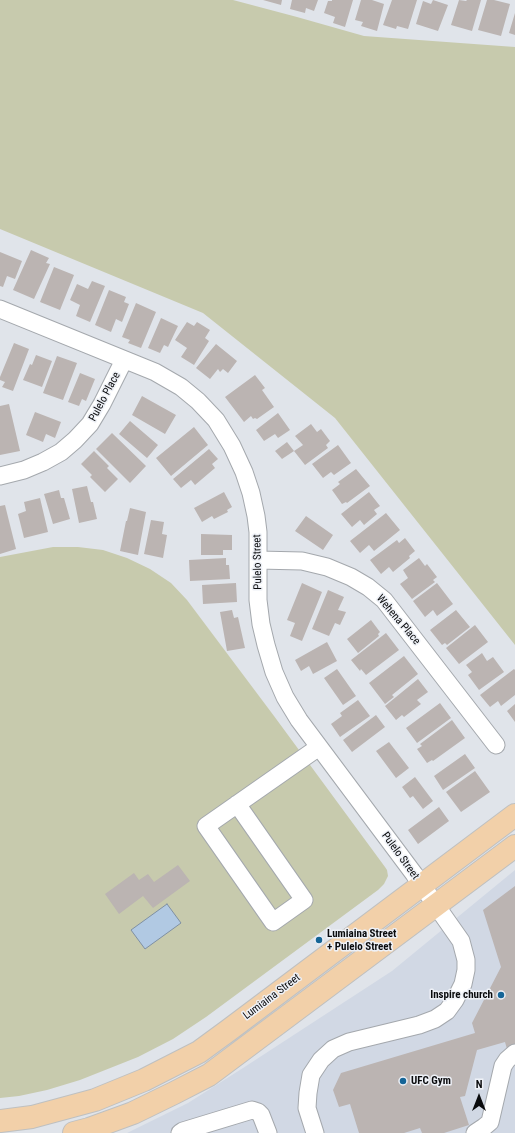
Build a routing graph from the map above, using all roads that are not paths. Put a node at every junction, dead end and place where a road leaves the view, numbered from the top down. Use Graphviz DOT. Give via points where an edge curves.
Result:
graph roads {
  1 [pos="0,309"];
  2 [pos="124,360"];
  3 [pos="0,476"];
  4 [pos="258,560"];
  5 [pos="496,745"];
  6 [pos="320,747"];
  7 [pos="237,804"];
  8 [pos="515,815"];
  9 [pos="515,846"];
  10 [pos="422,885"];
  11 [pos="436,906"];
  12 [pos="515,1053"];
  13 [pos="493,1111"];
  14 [pos="0,1121"];
  15 [pos="74,1133"];
  16 [pos="180,1133"];
  17 [pos="268,1133"];
  18 [pos="315,1133"];
  19 [pos="475,1133"];
  20 [pos="499,1133"];
  1 -- 2 [label="street, Pulelo Street"];
  2 -- 3 [label="street, Pulelo Place" via="90,424 75,440 61,452 42,462"];
  2 -- 4 [label="street, Pulelo Street" via="181,386 216,420 244,472 256,516"];
  4 -- 5 [label="street, Wehena Place" via="302,561 327,567 368,587 384,600"];
  4 -- 6 [label="street, Pulelo Street" via="261,624 274,672 299,720"];
  6 -- 7 [label="street"];
  6 -- 10 [label="street, Pulelo Street"];
  7 -- 7 [label="street" via="206,826 273,922 304,900"];
  8 -- 10 [label="main road, Lumiaina Street"];
  9 -- 11 [label="main road"];
  10 -- 11 [label="street, Pulelo Street"];
  10 -- 14 [label="main road, Lumiaina Street" via="199,1052 144,1080 95,1100 32,1117"];
  11 -- 15 [label="main road" via="209,1075 133,1113"];
  11 -- 18 [label="street, Pulelo Street" via="461,941 466,960 463,984 455,1000 435,1019 348,1042 333,1049 321,1060 311,1075 308,1093 307,1108"];
  12 -- 13 [label="street" via="503,1066"];
  13 -- 19 [label="street" via="490,1122"];
  13 -- 20 [label="street"];
  16 -- 17 [label="street" via="252,1110 261,1115"];
}
